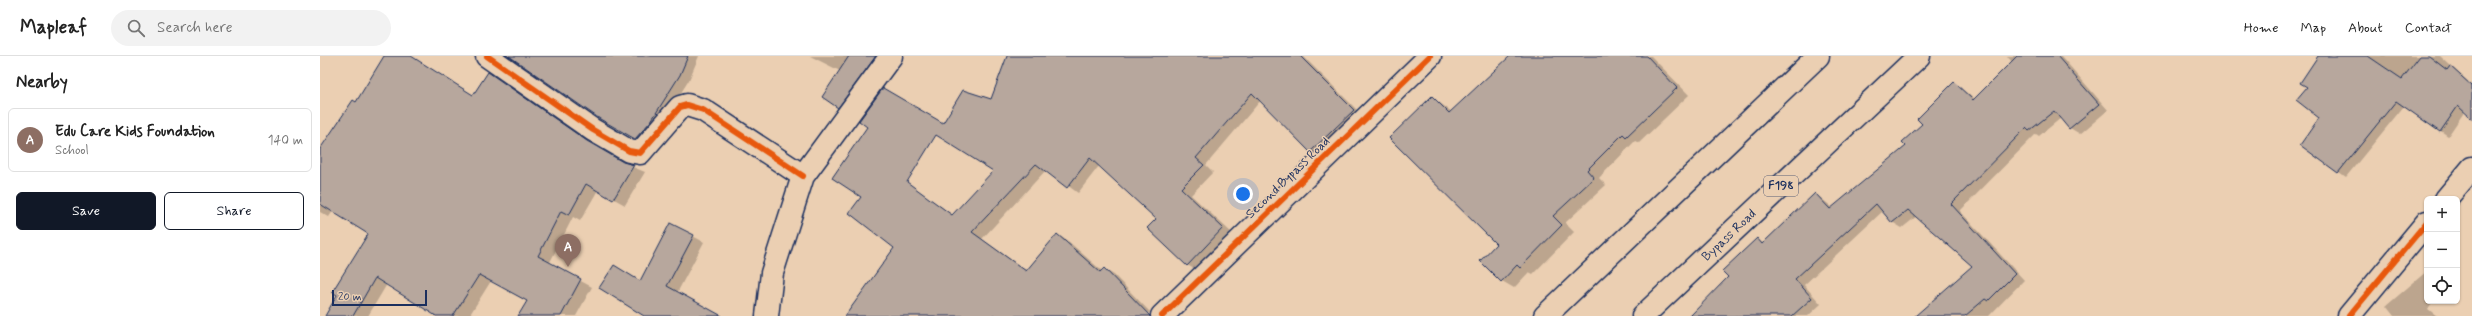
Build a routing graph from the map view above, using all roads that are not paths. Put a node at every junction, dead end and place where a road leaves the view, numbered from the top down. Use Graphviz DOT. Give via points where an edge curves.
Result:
graph roads {
  1 [pos="487,56"];
  2 [pos="891,56"];
  3 [pos="1430,56"];
  4 [pos="1818,56"];
  5 [pos="1919,56"];
  6 [pos="2472,168"];
  7 [pos="804,176"];
  8 [pos="2449,196"];
  9 [pos="2424,226"];
  10 [pos="767,316"];
  11 [pos="1162,316"];
  12 [pos="1545,316"];
  13 [pos="1643,316"];
  14 [pos="2349,316"];
  1 -- 7 [label="street" via="629,152 640,154 680,107 687,105 703,110"];
  2 -- 7 [label="street"];
  3 -- 11 [label="street, Second Bypass Road"];
  4 -- 12 [label="street"];
  5 -- 13 [label="street, Bypass Road / F198"];
  6 -- 8 [label="street"];
  7 -- 10 [label="street" via="772,273"];
  9 -- 14 [label="street"];
}
